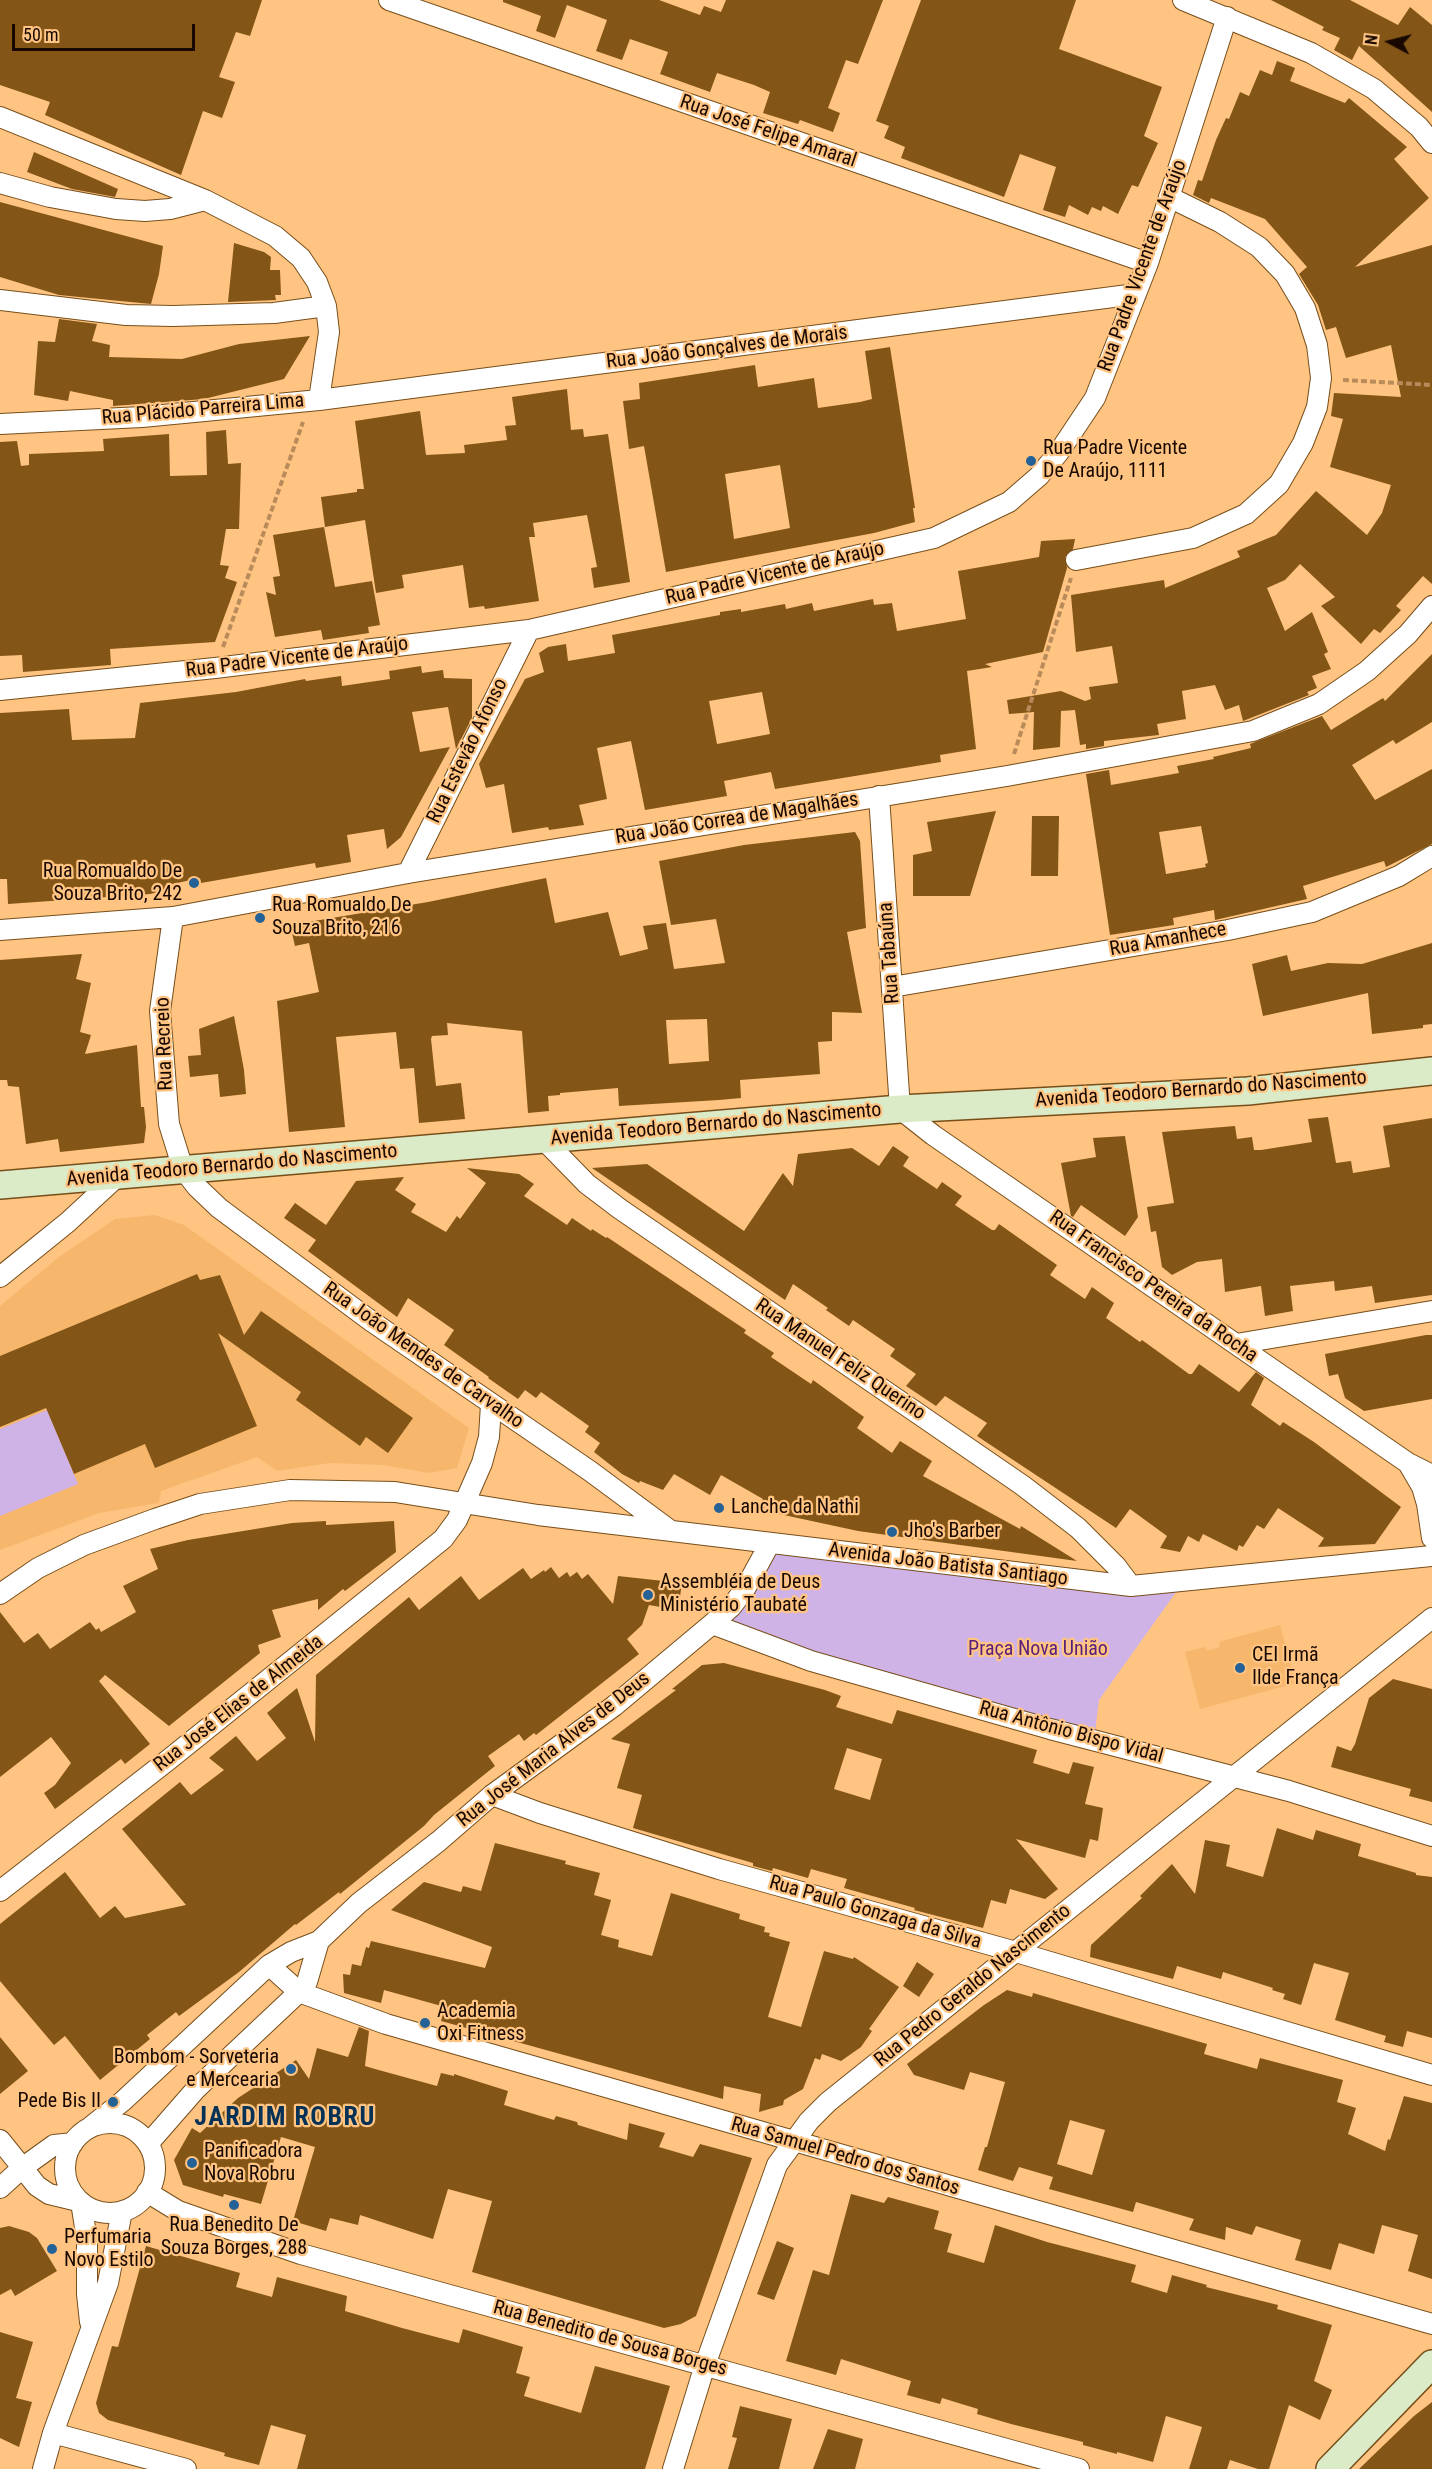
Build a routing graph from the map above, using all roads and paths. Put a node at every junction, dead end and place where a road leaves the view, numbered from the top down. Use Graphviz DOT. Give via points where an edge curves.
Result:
graph roads {
  1 [pos="389,0"];
  2 [pos="1183,0"];
  3 [pos="1227,17"];
  4 [pos="0,117"];
  5 [pos="1432,143"];
  6 [pos="0,183"];
  7 [pos="1169,197"];
  8 [pos="205,200"];
  9 [pos="1148,263"];
  10 [pos="1136,294"];
  11 [pos="0,300"];
  12 [pos="326,306"];
  13 [pos="1321,378"];
  14 [pos="1432,386"];
  15 [pos="313,400"];
  16 [pos="0,424"];
  17 [pos="1076,560"];
  18 [pos="1432,606"];
  19 [pos="529,630"];
  20 [pos="215,668"];
  21 [pos="0,690"];
  22 [pos="1006,776"];
  23 [pos="879,796"];
  24 [pos="1432,856"];
  25 [pos="408,873"];
  26 [pos="172,917"];
  27 [pos="0,930"];
  28 [pos="892,987"];
  29 [pos="1432,1071"];
  30 [pos="900,1109"];
  31 [pos="544,1140"];
  32 [pos="183,1169"];
  33 [pos="120,1174"];
  34 [pos="0,1185"];
  35 [pos="0,1277"];
  36 [pos="1432,1311"];
  37 [pos="1236,1344"];
  38 [pos="491,1404"];
  39 [pos="1408,1463"];
  40 [pos="1432,1475"];
  41 [pos="464,1504"];
  42 [pos="673,1532"];
  43 [pos="1432,1538"];
  44 [pos="770,1543"];
  45 [pos="1432,1556"];
  46 [pos="1131,1586"];
  47 [pos="0,1594"];
  48 [pos="1431,1622"];
  49 [pos="712,1624"];
  50 [pos="1233,1776"];
  51 [pos="492,1795"];
  52 [pos="1432,1836"];
  53 [pos="0,1891"];
  54 [pos="319,1941"];
  55 [pos="1016,1952"];
  56 [pos="269,1965"];
  57 [pos="299,1992"];
  58 [pos="1432,2075"];
  59 [pos="89,2128"];
  60 [pos="0,2140"];
  61 [pos="793,2142"];
  62 [pos="73,2143"];
  63 [pos="148,2144"];
  64 [pos="22,2168"];
  65 [pos="0,2188"];
  66 [pos="147,2192"];
  67 [pos="80,2202"];
  68 [pos="122,2211"];
  69 [pos="1432,2324"];
  70 [pos="90,2328"];
  71 [pos="1432,2364"];
  72 [pos="705,2365"];
  73 [pos="53,2433"];
  74 [pos="43,2469"];
  75 [pos="186,2469"];
  76 [pos="674,2469"];
  77 [pos="1079,2469"];
  78 [pos="1330,2469"];
  1 -- 9 [label="street, Rua José Felipe Amaral"];
  2 -- 3 [label="street"];
  3 -- 5 [label="street" via="1311,53 1374,88"];
  3 -- 7 [label="street, Rua Padre Vicente de Araújo"];
  4 -- 8 [label="street, Rua Plácido Parreira Lima"];
  6 -- 8 [label="street" via="116,209 170,209"];
  7 -- 9 [label="street, Rua Padre Vicente de Araújo"];
  7 -- 13 [label="street" via="1221,222 1259,247 1285,274 1305,308 1317,345"];
  8 -- 12 [label="street, Rua Plácido Parreira Lima" via="275,236 301,258 317,282"];
  9 -- 10 [label="street, Rua Padre Vicente de Araújo"];
  10 -- 15 [label="street, Rua João Gonçalves de Morais"];
  10 -- 19 [label="street, Rua Padre Vicente de Araújo" via="1095,398 1059,452 1009,502 934,538"];
  11 -- 12 [label="street" via="126,315 173,316 274,313"];
  12 -- 15 [label="street, Rua Plácido Parreira Lima" via="329,332"];
  13 -- 14 [label="path"];
  13 -- 17 [label="street" via="1317,407 1303,443 1279,484 1246,514 1193,538"];
  15 -- 16 [label="street, Rua Plácido Parreira Lima" via="142,417"];
  15 -- 20 [label="path"];
  17 -- 22 [label="path"];
  18 -- 22 [label="street, Rua João Correa de Magalhães" via="1367,671 1319,704 1253,731"];
  19 -- 20 [label="street, Rua Padre Vicente de Araújo"];
  19 -- 25 [label="street, Rua Estevão Afonso"];
  20 -- 21 [label="street, Rua Padre Vicente de Araújo"];
  22 -- 23 [label="street, Rua João Correa de Magalhães"];
  23 -- 25 [label="street, Rua João Correa de Magalhães"];
  23 -- 28 [label="street, Rua Tabaúna"];
  24 -- 28 [label="street, Rua Amanhece" via="1399,876 1312,912"];
  25 -- 26 [label="street, Rua João Correa de Magalhães"];
  26 -- 27 [label="street, Rua João Correa de Magalhães"];
  26 -- 32 [label="street, Rua Recreio" via="160,1011 169,1124"];
  28 -- 30 [label="street, Rua Tabaúna"];
  29 -- 30 [label="street, Avenida Teodoro Bernardo do Nascimento" via="1248,1091"];
  30 -- 31 [label="street, Avenida Teodoro Bernardo do Nascimento"];
  30 -- 37 [label="street, Rua Francisco Pereira da Rocha"];
  31 -- 32 [label="street, Avenida Teodoro Bernardo do Nascimento"];
  31 -- 46 [label="street, Rua Manuel Feliz Querino" via="587,1184 620,1209 1022,1485 1078,1528"];
  32 -- 33 [label="street, Avenida Teodoro Bernardo do Nascimento"];
  32 -- 38 [label="street, Rua João Mendes de Carvalho" via="226,1214"];
  33 -- 34 [label="street, Avenida Teodoro Bernardo do Nascimento"];
  33 -- 35 [label="street"];
  36 -- 37 [label="street"];
  37 -- 39 [label="street, Rua Francisco Pereira da Rocha"];
  38 -- 41 [label="street" via="482,1463"];
  38 -- 42 [label="street, Rua João Mendes de Carvalho"];
  39 -- 40 [label="street, Rua Francisco Pereira da Rocha"];
  39 -- 43 [label="street, Rua Francisco Pereira da Rocha" via="1422,1487"];
  41 -- 42 [label="street, Avenida João Batista Santiago"];
  41 -- 47 [label="street, Avenida João Batista Santiago" via="395,1492 347,1490 290,1491 200,1504 84,1545 38,1568"];
  41 -- 53 [label="street, Rua José Elias de Almeida" via="443,1539 425,1555"];
  42 -- 44 [label="street, Avenida João Batista Santiago"];
  44 -- 46 [label="street, Avenida João Batista Santiago"];
  44 -- 49 [label="street, Rua José Maria Alves de Deus" via="745,1589"];
  45 -- 46 [label="street, Avenida João Batista Santiago"];
  48 -- 50 [label="street, Rua Pedro Geraldo Nascimento"];
  49 -- 50 [label="street, Rua Antônio Bispo Vidal" via="811,1661"];
  49 -- 51 [label="street, Rua José Maria Alves de Deus" via="614,1706"];
  50 -- 52 [label="street, Rua Antônio Bispo Vidal"];
  50 -- 55 [label="street, Rua Pedro Geraldo Nascimento"];
  51 -- 54 [label="street, Rua José Maria Alves de Deus" via="359,1903"];
  51 -- 55 [label="street, Rua Paulo Gonzaga da Silva" via="719,1869"];
  54 -- 56 [label="street, Rua José Maria Alves de Deus"];
  54 -- 57 [label="street" via="307,1983"];
  55 -- 58 [label="street, Rua Paulo Gonzaga da Silva"];
  55 -- 61 [label="street, Rua Pedro Geraldo Nascimento" via="828,2102"];
  56 -- 57 [label="street, Rua Samuel Pedro dos Santos"];
  56 -- 59 [label="street, Rua José Maria Alves de Deus"];
  57 -- 61 [label="street, Rua Samuel Pedro dos Santos" via="386,2024"];
  57 -- 63 [label="street" via="196,2089"];
  59 -- 62 [label="street, Rua José Maria Alves de Deus"];
  59 -- 63 [label="street" via="115,2123 139,2134"];
  60 -- 64 [label="street"];
  61 -- 69 [label="street, Rua Samuel Pedro dos Santos"];
  61 -- 72 [label="street, Rua Pedro Geraldo Nascimento" via="777,2165"];
  62 -- 64 [label="street, Rua José Maria Alves de Deus" via="54,2145"];
  62 -- 67 [label="street" via="66,2175"];
  63 -- 66 [label="street" via="154,2174"];
  64 -- 65 [label="street, Rua José Maria Alves de Deus"];
  64 -- 67 [label="street" via="49,2194"];
  66 -- 68 [label="street"];
  66 -- 72 [label="street, Rua Benedito de Sousa Borges" via="178,2211 301,2254"];
  67 -- 68 [label="street" via="101,2212"];
  67 -- 70 [label="street" via="87,2240"];
  68 -- 70 [label="street" via="108,2283"];
  70 -- 73 [label="street"];
  71 -- 78 [label="street"];
  72 -- 76 [label="street, Rua Pedro Geraldo Nascimento"];
  72 -- 77 [label="street, Rua Benedito de Sousa Borges"];
  73 -- 74 [label="street"];
  73 -- 75 [label="street"];
}
